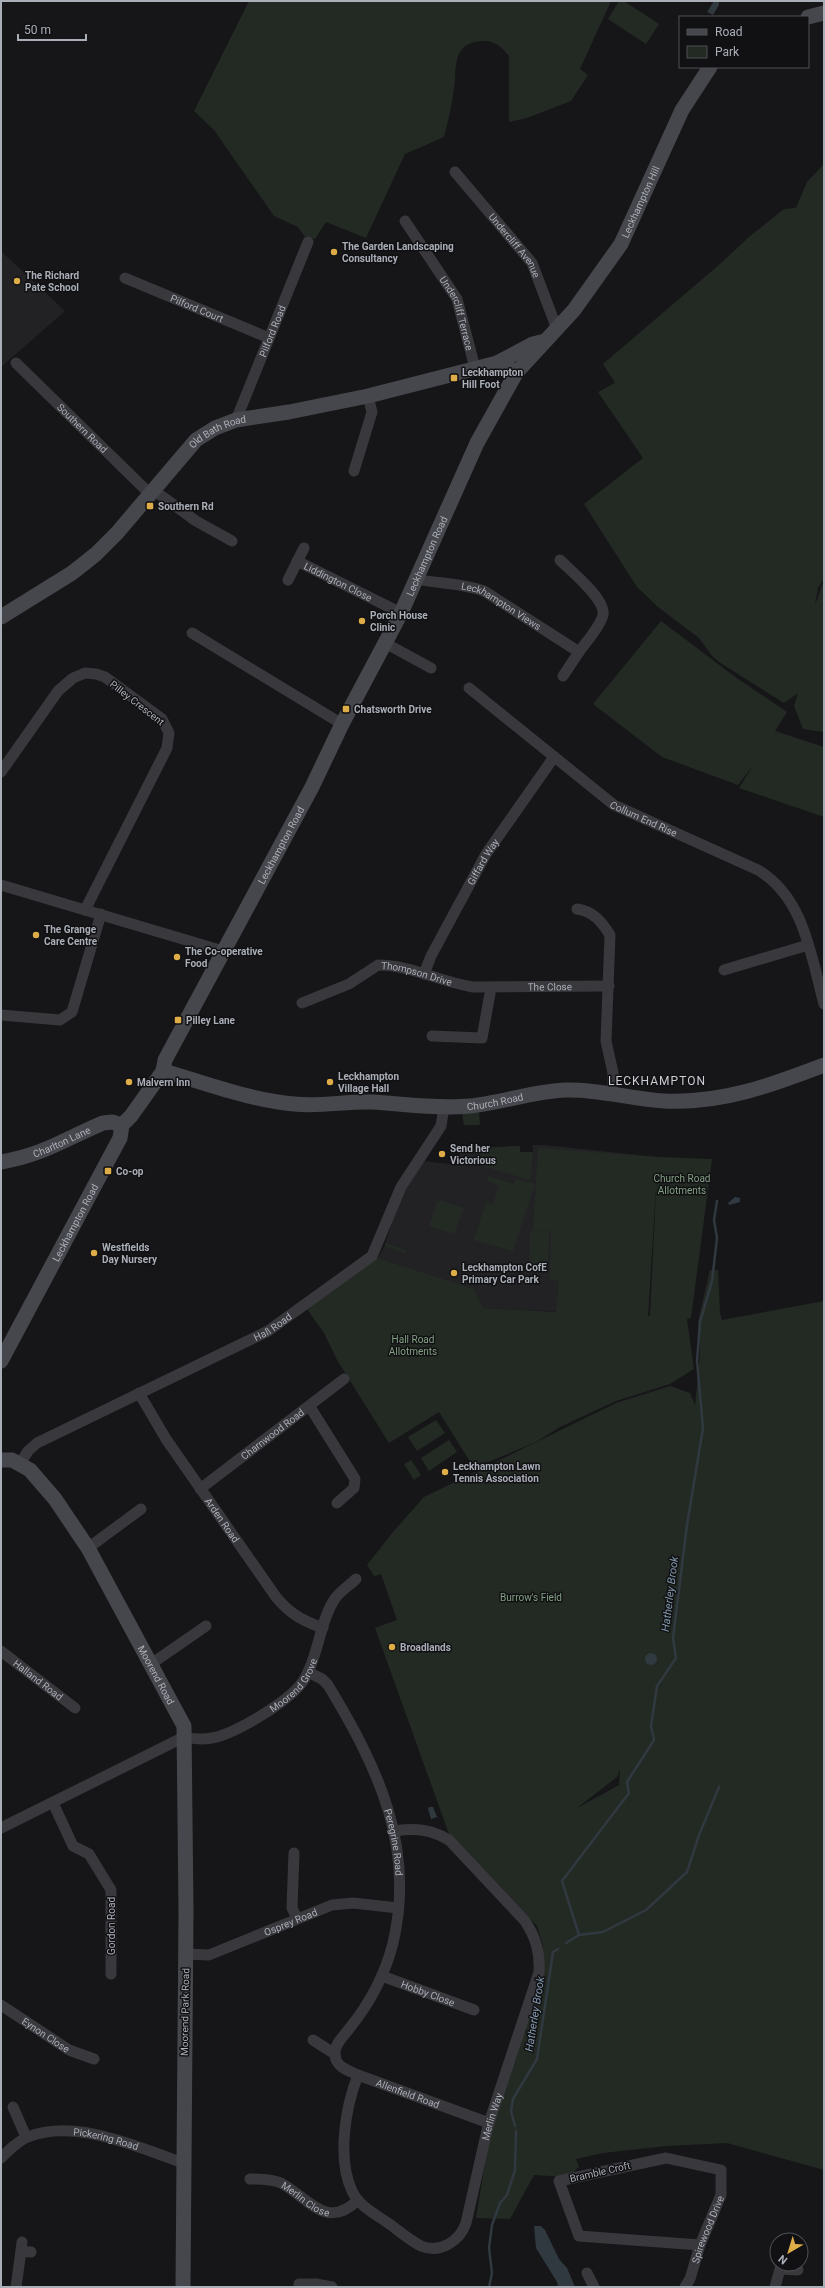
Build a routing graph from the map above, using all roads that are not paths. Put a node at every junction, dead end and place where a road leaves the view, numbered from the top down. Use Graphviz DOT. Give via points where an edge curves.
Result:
graph roads {
  1 [pos="824,13"];
  2 [pos="809,18"];
  3 [pos="709,68"];
  4 [pos="455,172"];
  5 [pos="405,222"];
  6 [pos="308,242"];
  7 [pos="125,278"];
  8 [pos="552,335"];
  9 [pos="269,338"];
  10 [pos="16,363"];
  11 [pos="497,363"];
  12 [pos="475,368"];
  13 [pos="516,374"];
  14 [pos="368,396"];
  15 [pos="236,420"];
  16 [pos="354,471"];
  17 [pos="150,491"];
  18 [pos="232,541"];
  19 [pos="304,548"];
  20 [pos="560,560"];
  21 [pos="297,561"];
  22 [pos="416,579"];
  23 [pos="288,580"];
  24 [pos="401,613"];
  25 [pos="1,617"];
  26 [pos="192,633"];
  27 [pos="385,643"];
  28 [pos="579,652"];
  29 [pos="431,668"];
  30 [pos="563,676"];
  31 [pos="469,688"];
  32 [pos="342,724"];
  33 [pos="554,757"];
  34 [pos="1,772"];
  35 [pos="1,885"];
  36 [pos="577,909"];
  37 [pos="85,910"];
  38 [pos="100,914"];
  39 [pos="808,945"];
  40 [pos="223,951"];
  41 [pos="724,970"];
  42 [pos="424,974"];
  43 [pos="609,986"];
  44 [pos="492,988"];
  45 [pos="302,1003"];
  46 [pos="824,1004"];
  47 [pos="1,1015"];
  48 [pos="432,1036"];
  49 [pos="824,1065"];
  50 [pos="163,1071"];
  51 [pos="612,1095"];
  52 [pos="444,1107"];
  53 [pos="122,1125"];
  54 [pos="1,1162"];
  55 [pos="1,1360"];
  56 [pos="344,1379"];
  57 [pos="139,1393"];
  58 [pos="310,1407"];
  59 [pos="1,1460"];
  60 [pos="20,1464"];
  61 [pos="200,1489"];
  62 [pos="337,1502"];
  63 [pos="141,1509"];
  64 [pos="88,1548"];
  65 [pos="356,1579"];
  66 [pos="206,1626"];
  67 [pos="323,1628"];
  68 [pos="1,1651"];
  69 [pos="151,1664"];
  70 [pos="308,1672"];
  71 [pos="75,1708"];
  72 [pos="184,1737"];
  73 [pos="53,1803"];
  74 [pos="1,1828"];
  75 [pos="395,1831"];
  76 [pos="294,1853"];
  77 [pos="398,1908"];
  78 [pos="297,1918"];
  79 [pos="186,1954"];
  80 [pos="111,1974"];
  81 [pos="382,1976"];
  82 [pos="1,2005"];
  83 [pos="474,2010"];
  84 [pos="313,2040"];
  85 [pos="335,2054"];
  86 [pos="94,2058"];
  87 [pos="358,2075"];
  88 [pos="13,2107"];
  89 [pos="489,2123"];
  90 [pos="26,2137"];
  91 [pos="1,2158"];
  92 [pos="183,2162"];
  93 [pos="721,2170"];
  94 [pos="250,2180"];
  95 [pos="358,2200"];
  96 [pos="700,2245"];
  97 [pos="25,2248"];
  98 [pos="779,2272"];
  99 [pos="587,2273"];
  100 [pos="299,2282"];
  101 [pos="16,2287"];
  102 [pos="183,2287"];
  103 [pos="332,2287"];
  104 [pos="594,2287"];
  105 [pos="685,2287"];
  106 [pos="775,2287"];
  1 -- 2 [label="street"];
  3 -- 8 [label="street, Leckhampton Hill" via="682,110 621,244 590,289"];
  4 -- 8 [label="street, Undercliff Avenue" via="532,263"];
  5 -- 12 [label="street, Undercliff Terrace" via="456,298"];
  6 -- 9 [label="street, Pilford Road"];
  7 -- 9 [label="street, Pilford Court"];
  8 -- 11 [label="street, Old Bath Road"];
  8 -- 13 [label="street, Leckhampton Road"];
  9 -- 15 [label="street, Pilford Road"];
  10 -- 17 [label="street, Southern Road"];
  11 -- 12 [label="street, Old Bath Road"];
  11 -- 13 [label="street"];
  12 -- 14 [label="street, Old Bath Road"];
  13 -- 22 [label="street, Leckhampton Road" via="477,444"];
  14 -- 15 [label="street, Old Bath Road"];
  14 -- 16 [label="street" via="372,412"];
  15 -- 17 [label="street, Old Bath Road" via="215,428 196,440"];
  17 -- 18 [label="street, Southern Road"];
  17 -- 25 [label="street, Old Bath Road" via="117,533 84,564"];
  19 -- 21 [label="street, Liddington Close"];
  20 -- 28 [label="street" via="602,607 602,617"];
  21 -- 23 [label="street, Liddington Close"];
  21 -- 24 [label="street, Liddington Close"];
  22 -- 24 [label="street, Leckhampton Road"];
  22 -- 28 [label="street, Leckhampton Views" via="466,585 484,591"];
  24 -- 27 [label="street, Leckhampton Road"];
  26 -- 32 [label="street"];
  27 -- 29 [label="street"];
  27 -- 32 [label="street, Leckhampton Road"];
  28 -- 30 [label="street"];
  31 -- 33 [label="street, Collum End Rise"];
  32 -- 40 [label="street, Leckhampton Road" via="312,787"];
  33 -- 39 [label="street, Collum End Rise" via="614,805 758,870 772,879 793,905"];
  33 -- 42 [label="street, Giffard Way" via="486,854"];
  34 -- 37 [label="street, Pilley Crescent" via="58,691 78,675 91,673 105,678 165,723 170,738 167,748"];
  35 -- 37 [label="street"];
  36 -- 43 [label="street" via="592,914 610,935"];
  37 -- 38 [label="street"];
  38 -- 40 [label="street"];
  38 -- 47 [label="street" via="72,1012 60,1020"];
  39 -- 41 [label="street"];
  39 -- 46 [label="street, Collum End Rise"];
  40 -- 50 [label="street, Leckhampton Road" via="165,1060"];
  42 -- 44 [label="street, Thompson Drive" via="452,983"];
  42 -- 45 [label="street, Thompson Drive" via="378,965 349,984"];
  43 -- 44 [label="street, The Close"];
  43 -- 51 [label="street" via="606,1041 613,1073"];
  44 -- 48 [label="street" via="482,1038"];
  49 -- 51 [label="street, Church Road" via="727,1098 664,1101"];
  50 -- 52 [label="street, Church Road" via="281,1103 304,1105 370,1102"];
  50 -- 53 [label="street, Leckhampton Road"];
  51 -- 52 [label="street, Church Road" via="566,1090 470,1106"];
  52 -- 57 [label="street, Hall Road" via="441,1126 401,1187 372,1256 268,1331"];
  53 -- 54 [label="street, Charlton Lane" via="103,1123 26,1158"];
  53 -- 55 [label="street, Leckhampton Road" via="120,1138"];
  56 -- 58 [label="street, Charnwood Road"];
  57 -- 60 [label="street, Hall Road" via="37,1443"];
  57 -- 61 [label="street, Arden Road" via="150,1416"];
  58 -- 61 [label="street, Charnwood Road"];
  58 -- 62 [label="street" via="355,1479 354,1488"];
  59 -- 60 [label="street, Moorend Road" via="12,1460"];
  60 -- 64 [label="street, Moorend Road" via="30,1470 55,1499"];
  61 -- 67 [label="street, Arden Road" via="284,1608 297,1618"];
  63 -- 64 [label="street"];
  64 -- 69 [label="street, Moorend Road"];
  65 -- 67 [label="street, Moorend Grove" via="335,1599"];
  66 -- 69 [label="street"];
  67 -- 70 [label="street, Moorend Grove"];
  68 -- 71 [label="street, Halland Road"];
  69 -- 72 [label="street, Moorend Road" via="184,1726"];
  70 -- 72 [label="street, Moorend Grove" via="290,1696 254,1719 213,1738 199,1740"];
  70 -- 75 [label="street, Peregrine Road" via="328,1685 358,1737 375,1772"];
  72 -- 73 [label="street"];
  72 -- 79 [label="street, Moorend Park Road"];
  73 -- 74 [label="street"];
  73 -- 80 [label="street, Gordon Road" via="73,1846 89,1854 111,1890"];
  75 -- 77 [label="street, Peregrine Road" via="399,1861"];
  75 -- 89 [label="street, Merlin Way" via="419,1829 436,1833 448,1840 525,1921 534,1934 539,1972"];
  76 -- 78 [label="street" via="292,1908"];
  77 -- 78 [label="street, Osprey Road" via="343,1904"];
  77 -- 81 [label="street, Peregrine Road" via="393,1942"];
  78 -- 79 [label="street, Osprey Road" via="209,1955"];
  79 -- 92 [label="street, Moorend Park Road"];
  81 -- 83 [label="street, Hobby Close"];
  81 -- 85 [label="street, Peregrine Road" via="369,2002 336,2046"];
  82 -- 86 [label="street, Eynon Close" via="70,2050"];
  84 -- 85 [label="street, Allenfield Road"];
  85 -- 87 [label="street, Allenfield Road" via="341,2066"];
  87 -- 89 [label="street, Allenfield Road"];
  87 -- 95 [label="street, Merlin Way" via="348,2110 344,2137 349,2180"];
  88 -- 90 [label="street"];
  89 -- 95 [label="street, Merlin Way" via="466,2223 461,2234 447,2245 435,2248 419,2245"];
  90 -- 91 [label="street"];
  90 -- 92 [label="street, Pickering Road" via="64,2132 90,2133"];
  92 -- 102 [label="street, Moorend Park Road"];
  93 -- 96 [label="street, Spirewood Drive" via="721,2195"];
  93 -- 96 [label="street, Bramble Croft" via="666,2158 559,2181 579,2236"];
  94 -- 95 [label="street, Merlin Close" via="280,2183 326,2213 341,2212"];
  96 -- 105 [label="street, Spirewood Drive" via="690,2279"];
  97 -- 101 [label="street"];
  98 -- 106 [label="street"];
  99 -- 104 [label="street"];
  100 -- 103 [label="street"];
}
